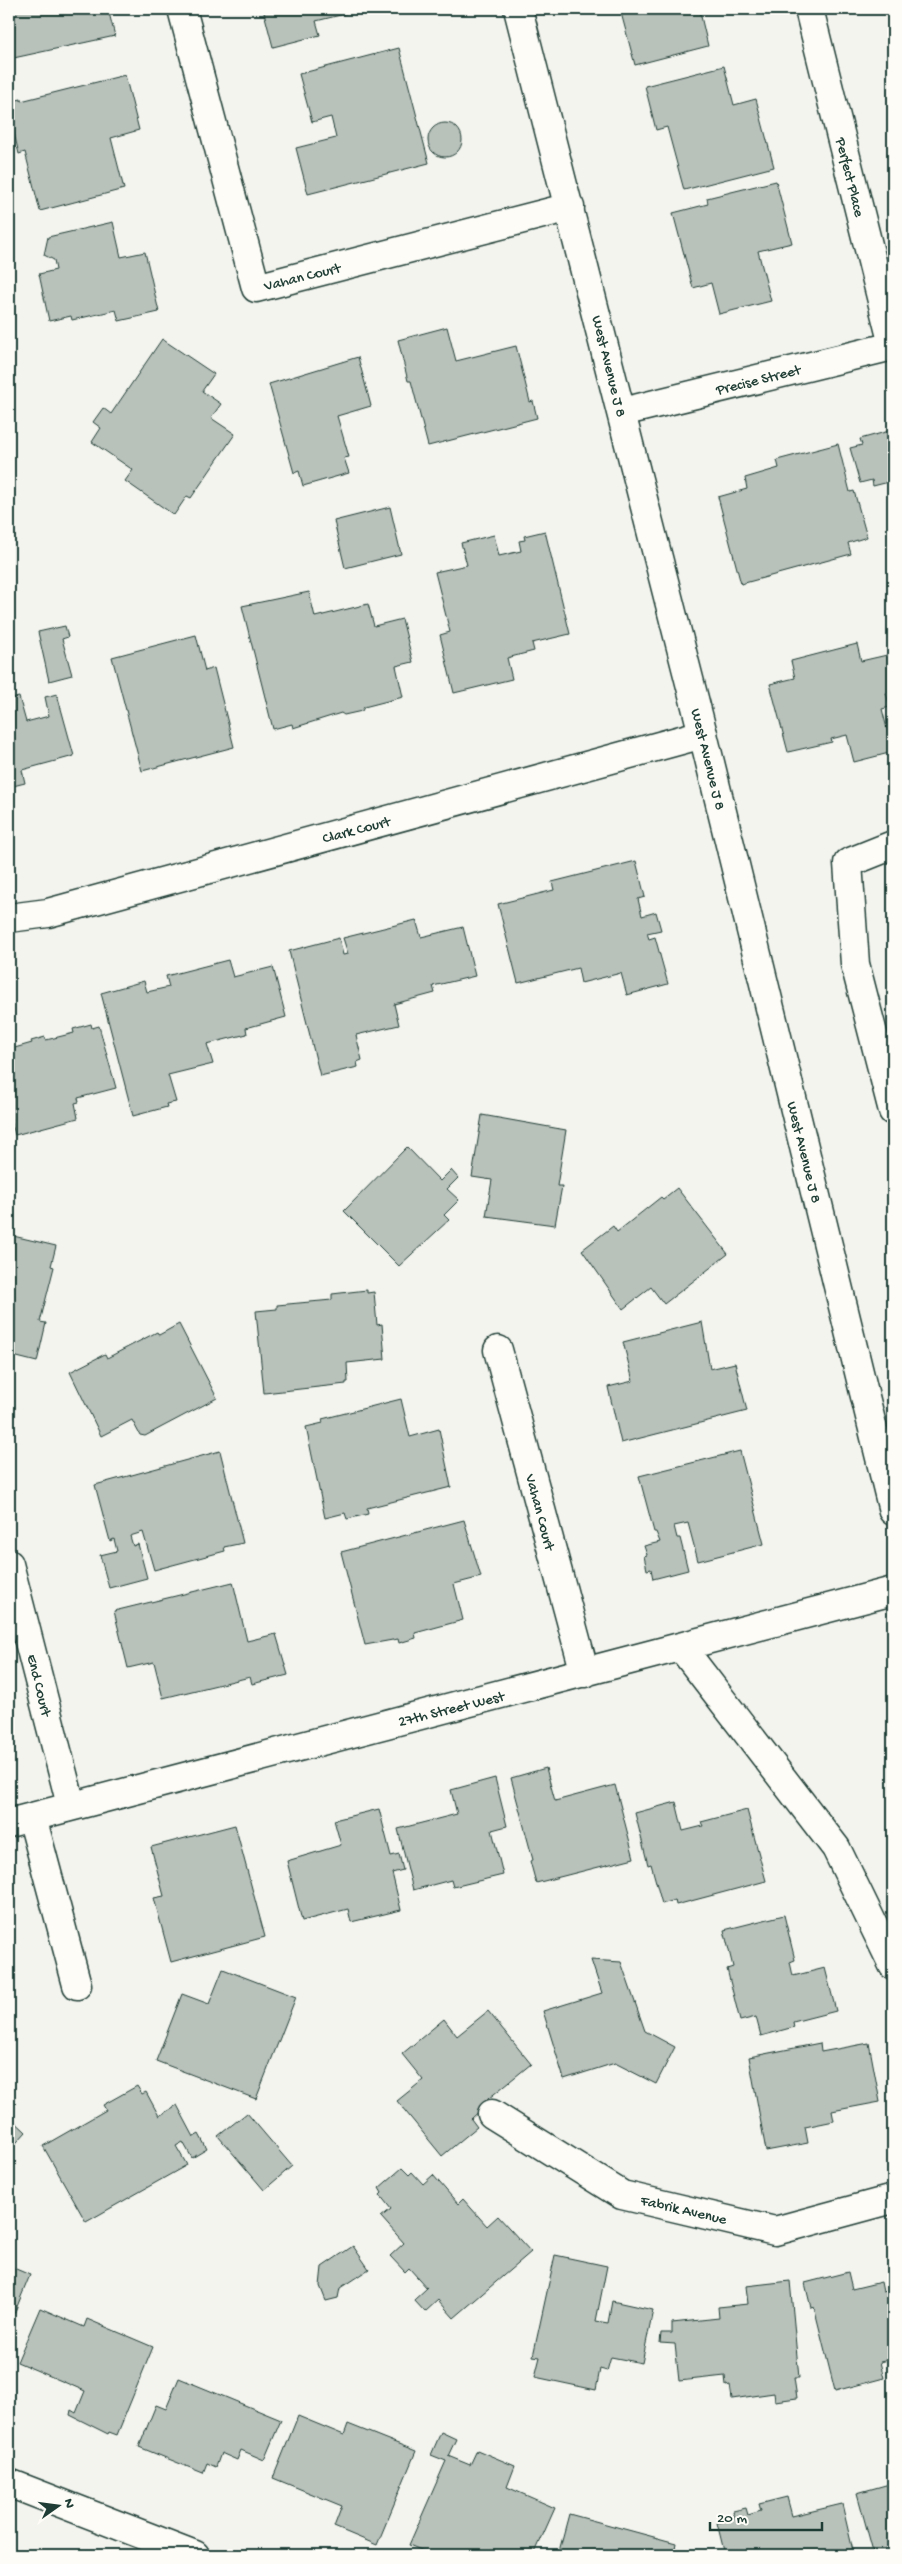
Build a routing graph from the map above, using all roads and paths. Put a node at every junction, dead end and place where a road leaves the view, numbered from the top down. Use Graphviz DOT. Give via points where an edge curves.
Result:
graph roads {
  1 [pos="182,9"];
  2 [pos="518,9"];
  3 [pos="810,9"];
  4 [pos="570,207"];
  5 [pos="893,345"];
  6 [pos="622,412"];
  7 [pos="703,734"];
  8 [pos="893,845"];
  9 [pos="9,918"];
  10 [pos="893,1111"];
  11 [pos="498,1350"];
  12 [pos="893,1511"];
  13 [pos="9,1564"];
  14 [pos="893,1591"];
  15 [pos="682,1648"];
  16 [pos="585,1673"];
  17 [pos="71,1805"];
  18 [pos="20,1820"];
  19 [pos="893,1965"];
  20 [pos="77,1985"];
  21 [pos="492,2114"];
  22 [pos="893,2199"];
  23 [pos="9,2483"];
  24 [pos="194,2555"];
  1 -- 4 [label="street, Vahan Court" via="256,288"];
  2 -- 4 [label="street, West Avenue J 8"];
  3 -- 5 [label="street, Perfect Place"];
  4 -- 6 [label="street, West Avenue J 8"];
  5 -- 6 [label="street, Precise Street"];
  6 -- 7 [label="street, West Avenue J 8"];
  7 -- 9 [label="street, Clark Court" via="48,913"];
  7 -- 12 [label="street, West Avenue J 8"];
  8 -- 10 [label="street" via="848,863 856,964"];
  11 -- 16 [label="street, Vahan Court"];
  13 -- 17 [label="street, End Court"];
  14 -- 15 [label="street, 27th Street West"];
  15 -- 16 [label="street, 27th Street West"];
  15 -- 19 [label="street" via="836,1848"];
  16 -- 17 [label="street, 27th Street West"];
  17 -- 18 [label="street, 27th Street West"];
  18 -- 20 [label="street"];
  21 -- 22 [label="street, Fabrik Avenue" via="622,2195 776,2231"];
  23 -- 24 [label="street"];
}
